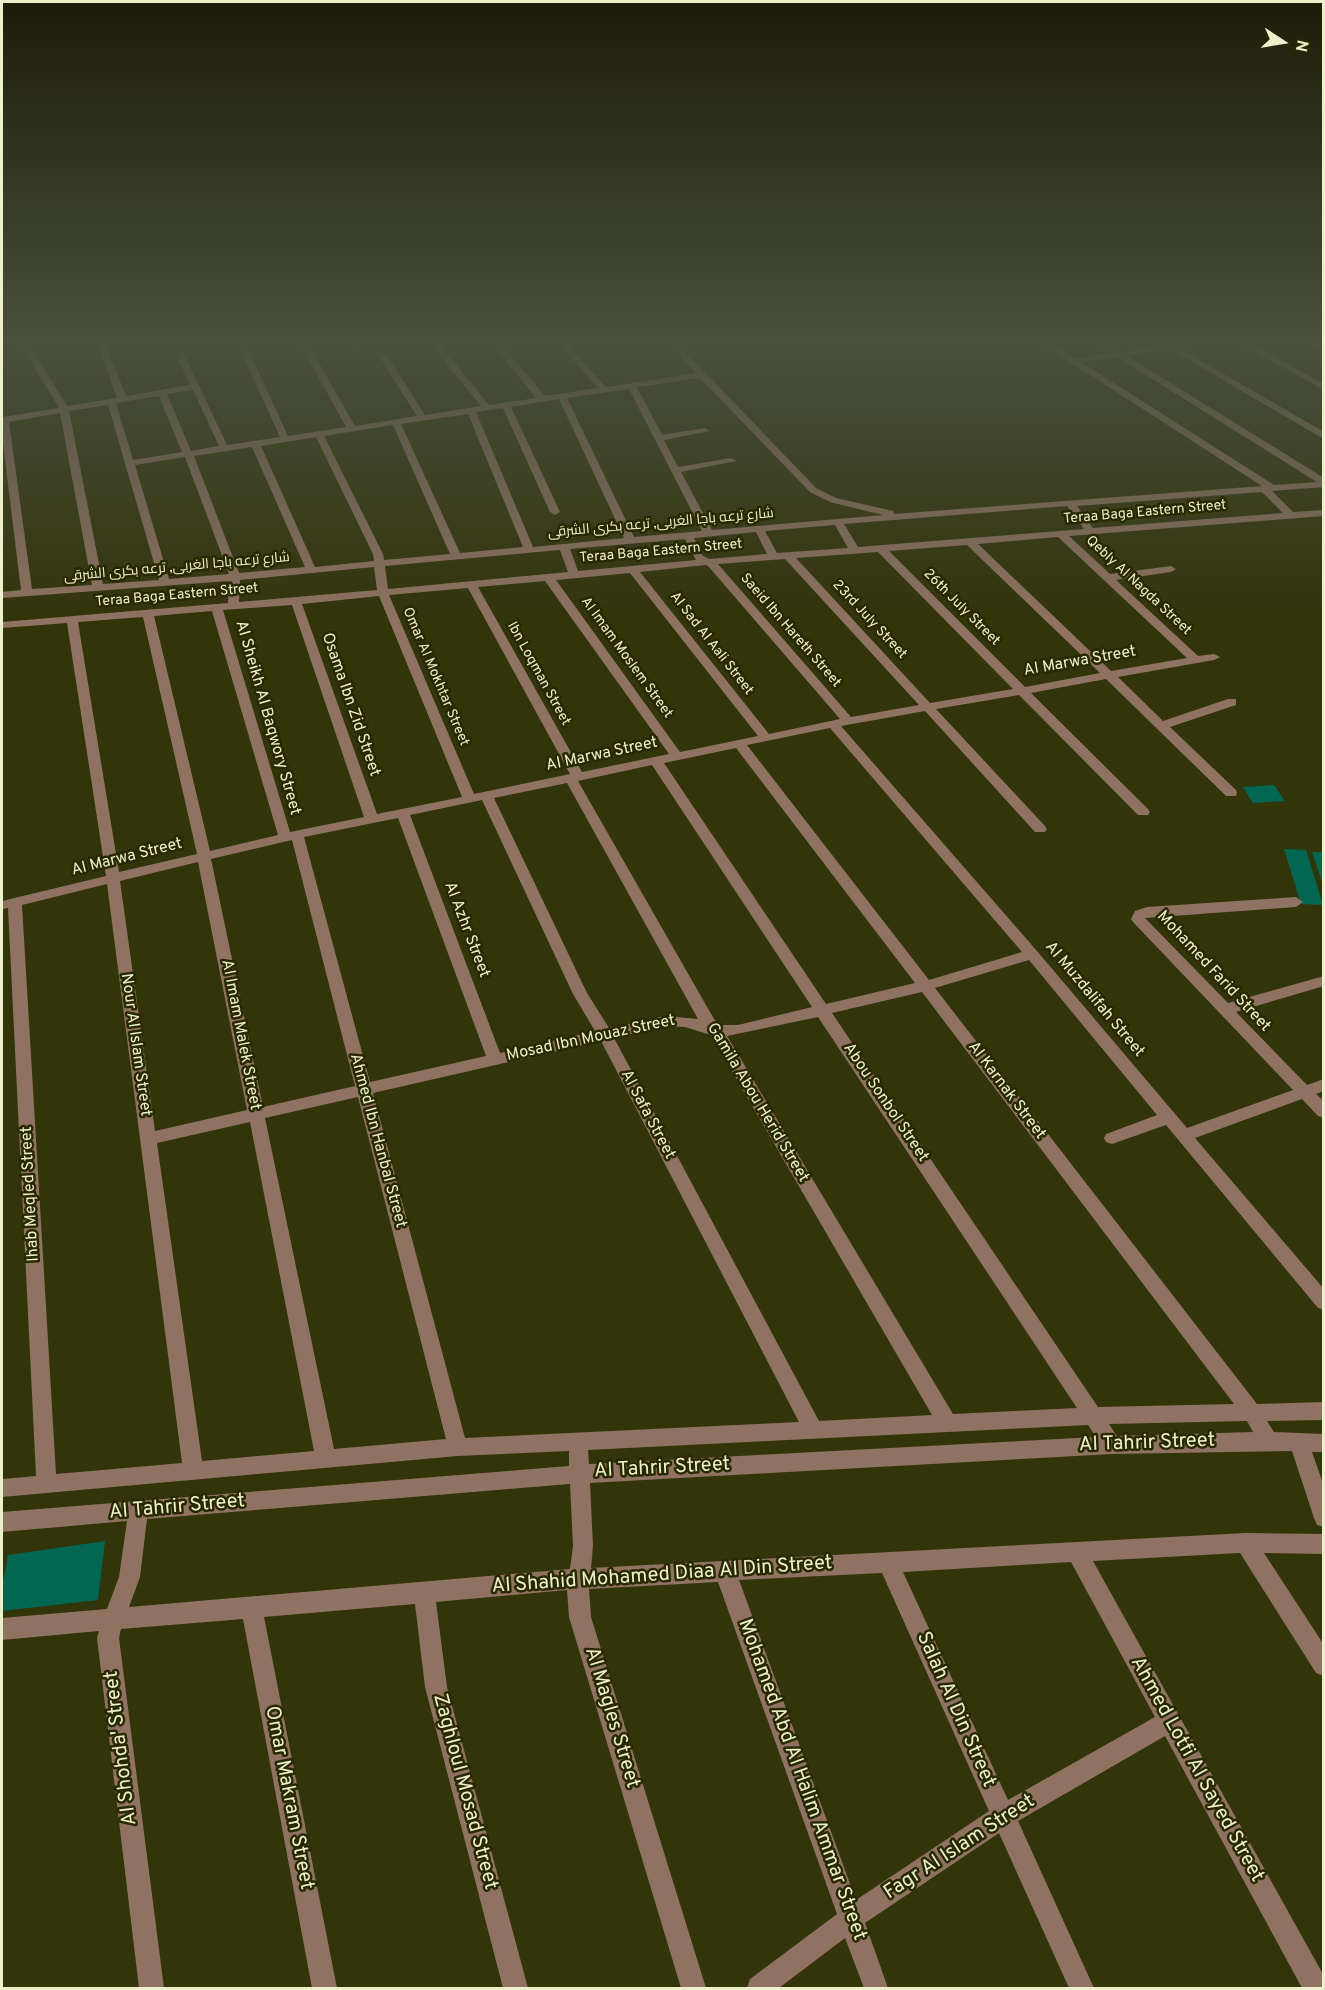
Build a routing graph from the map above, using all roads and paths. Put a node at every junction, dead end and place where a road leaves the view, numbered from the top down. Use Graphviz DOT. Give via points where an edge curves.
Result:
graph roads {
  1 [pos="319,434"];
  2 [pos="5,435"];
  3 [pos="69,435"];
  4 [pos="123,435"];
  5 [pos="181,435"];
  6 [pos="218,435"];
  7 [pos="283,435"];
  8 [pos="313,435"];
  9 [pos="402,435"];
  10 [pos="481,435"];
  11 [pos="520,435"];
  12 [pos="580,435"];
  13 [pos="657,435"];
  14 [pos="680,435"];
  15 [pos="759,435"];
  16 [pos="1186,435"];
  17 [pos="1247,435"];
  18 [pos="659,438"];
  19 [pos="285,439"];
  20 [pos="255,443"];
  21 [pos="224,448"];
  22 [pos="189,454"];
  23 [pos="731,461"];
  24 [pos="129,463"];
  25 [pos="675,470"];
  26 [pos="1323,483"];
  27 [pos="1268,488"];
  28 [pos="1070,503"];
  29 [pos="555,512"];
  30 [pos="1323,513"];
  31 [pos="900,516"];
  32 [pos="1291,516"];
  33 [pos="838,522"];
  34 [pos="759,529"];
  35 [pos="1091,532"];
  36 [pos="708,533"];
  37 [pos="1061,534"];
  38 [pos="688,535"];
  39 [pos="630,540"];
  40 [pos="970,542"];
  41 [pos="564,546"];
  42 [pos="529,549"];
  43 [pos="880,549"];
  44 [pos="855,551"];
  45 [pos="456,556"];
  46 [pos="788,556"];
  47 [pos="774,557"];
  48 [pos="708,562"];
  49 [pos="378,564"];
  50 [pos="1171,569"];
  51 [pos="310,570"];
  52 [pos="633,570"];
  53 [pos="574,575"];
  54 [pos="235,577"];
  55 [pos="549,578"];
  56 [pos="1108,579"];
  57 [pos="165,583"];
  58 [pos="472,585"];
  59 [pos="98,588"];
  60 [pos="27,593"];
  61 [pos="383,593"];
  62 [pos="2,595"];
  63 [pos="296,601"];
  64 [pos="233,606"];
  65 [pos="217,608"];
  66 [pos="148,613"];
  67 [pos="72,619"];
  68 [pos="2,625"];
  69 [pos="1214,657"];
  70 [pos="1195,660"];
  71 [pos="1107,675"];
  72 [pos="1020,689"];
  73 [pos="1232,702"];
  74 [pos="928,705"];
  75 [pos="840,722"];
  76 [pos="1161,726"];
  77 [pos="766,738"];
  78 [pos="739,743"];
  79 [pos="677,756"];
  80 [pos="656,761"];
  81 [pos="574,778"];
  82 [pos="1231,793"];
  83 [pos="478,798"];
  84 [pos="1143,812"];
  85 [pos="403,813"];
  86 [pos="372,819"];
  87 [pos="1040,829"];
  88 [pos="291,836"];
  89 [pos="204,856"];
  90 [pos="113,878"];
  91 [pos="1296,902"];
  92 [pos="8,904"];
  93 [pos="1032,954"];
  94 [pos="1323,981"];
  95 [pos="926,986"];
  96 [pos="823,1010"];
  97 [pos="1224,1010"];
  98 [pos="716,1031"];
  99 [pos="605,1035"];
  100 [pos="495,1060"];
  101 [pos="1323,1085"];
  102 [pos="364,1090"];
  103 [pos="1304,1092"];
  104 [pos="1323,1112"];
  105 [pos="255,1115"];
  106 [pos="1170,1117"];
  107 [pos="1185,1135"];
  108 [pos="1112,1138"];
  109 [pos="147,1139"];
  110 [pos="1323,1303"];
  111 [pos="1251,1411"];
  112 [pos="1323,1411"];
  113 [pos="1095,1416"];
  114 [pos="948,1424"];
  115 [pos="814,1430"];
  116 [pos="578,1440"];
  117 [pos="1268,1441"];
  118 [pos="1299,1442"];
  119 [pos="1323,1443"];
  120 [pos="1113,1445"];
  121 [pos="458,1447"];
  122 [pos="326,1459"];
  123 [pos="193,1471"];
  124 [pos="579,1474"];
  125 [pos="47,1485"];
  126 [pos="2,1488"];
  127 [pos="138,1512"];
  128 [pos="1323,1518"];
  129 [pos="2,1522"];
  130 [pos="1245,1543"];
  131 [pos="1323,1544"];
  132 [pos="1076,1551"];
  133 [pos="888,1562"];
  134 [pos="725,1571"];
  135 [pos="578,1579"];
  136 [pos="424,1592"];
  137 [pos="251,1607"];
  138 [pos="111,1619"];
  139 [pos="2,1629"];
  140 [pos="1323,1665"];
  141 [pos="1169,1721"];
  142 [pos="1003,1816"];
  143 [pos="850,1919"];
  144 [pos="151,1989"];
  145 [pos="325,1989"];
  146 [pos="516,1989"];
  147 [pos="694,1989"];
  148 [pos="759,1989"];
  149 [pos="876,1989"];
  150 [pos="1082,1989"];
  151 [pos="1316,1989"];
  1 -- 49 [label="street, Omar Al Mokhtar Street" via="378,554"];
  2 -- 60 [label="street"];
  3 -- 59 [label="street"];
  4 -- 24 [label="street"];
  5 -- 22 [label="street"];
  6 -- 21 [label="street"];
  7 -- 19 [label="street"];
  8 -- 19 [label="street"];
  9 -- 45 [label="street"];
  10 -- 42 [label="street"];
  11 -- 29 [label="street"];
  12 -- 39 [label="street"];
  13 -- 18 [label="street"];
  14 -- 18 [label="street"];
  15 -- 31 [label="street" via="813,490 833,500"];
  16 -- 27 [label="street"];
  17 -- 26 [label="street"];
  18 -- 25 [label="street"];
  19 -- 20 [label="street"];
  20 -- 21 [label="street"];
  20 -- 51 [label="street"];
  21 -- 22 [label="street"];
  22 -- 24 [label="street"];
  22 -- 54 [label="street"];
  23 -- 25 [label="street"];
  24 -- 57 [label="street"];
  25 -- 36 [label="street"];
  26 -- 27 [label="street, شارع ترعه باجا الغربى, ترعه بكرى الشرقى"];
  27 -- 28 [label="street, شارع ترعه باجا الغربى, ترعه بكرى الشرقى"];
  27 -- 32 [label="street"];
  28 -- 31 [label="street, شارع ترعه باجا الغربى, ترعه بكرى الشرقى"];
  28 -- 35 [label="street"];
  30 -- 32 [label="street, Teraa Baga Eastern Street"];
  31 -- 33 [label="street, شارع ترعه باجا الغربى, ترعه بكرى الشرقى"];
  32 -- 35 [label="street, Teraa Baga Eastern Street"];
  33 -- 34 [label="street, شارع ترعه باجا الغربى, ترعه بكرى الشرقى"];
  33 -- 44 [label="street"];
  34 -- 36 [label="street, شارع ترعه باجا الغربى, ترعه بكرى الشرقى"];
  34 -- 47 [label="street"];
  35 -- 37 [label="street, Teraa Baga Eastern Street"];
  36 -- 38 [label="street, شارع ترعه باجا الغربى, ترعه بكرى الشرقى"];
  37 -- 40 [label="street, Teraa Baga Eastern Street"];
  37 -- 56 [label="street, Qebly Al Nagda Street"];
  38 -- 39 [label="street, شارع ترعه باجا الغربى, ترعه بكرى الشرقى"];
  38 -- 48 [label="street, Saeid Ibn Hareth Street" via="698,557"];
  39 -- 41 [label="street, شارع ترعه باجا الغربى, ترعه بكرى الشرقى"];
  40 -- 43 [label="street, Teraa Baga Eastern Street"];
  40 -- 71 [label="street"];
  41 -- 42 [label="street, شارع ترعه باجا الغربى, ترعه بكرى الشرقى"];
  41 -- 53 [label="street"];
  42 -- 45 [label="street, شارع ترعه باجا الغربى, ترعه بكرى الشرقى"];
  43 -- 44 [label="street, Teraa Baga Eastern Street"];
  43 -- 72 [label="street, 26th July Street"];
  44 -- 46 [label="street, Teraa Baga Eastern Street"];
  45 -- 49 [label="street, شارع ترعه باجا الغربى, ترعه بكرى الشرقى"];
  46 -- 47 [label="street, Teraa Baga Eastern Street"];
  46 -- 74 [label="street, 23rd July Street"];
  47 -- 48 [label="street, Teraa Baga Eastern Street"];
  48 -- 52 [label="street, Teraa Baga Eastern Street"];
  48 -- 75 [label="street, Saeid Ibn Hareth Street"];
  49 -- 51 [label="street, شارع ترعه باجا الغربى, ترعه بكرى الشرقى"];
  49 -- 61 [label="street, Omar Al Mokhtar Street"];
  50 -- 56 [label="street"];
  51 -- 54 [label="street, شارع ترعه باجا الغربى, ترعه بكرى الشرقى"];
  52 -- 53 [label="street, Teraa Baga Eastern Street"];
  52 -- 77 [label="street, Al Sad Al Aali Street"];
  53 -- 55 [label="street, Teraa Baga Eastern Street"];
  54 -- 57 [label="street, شارع ترعه باجا الغربى, ترعه بكرى الشرقى"];
  54 -- 64 [label="street"];
  55 -- 58 [label="street, Teraa Baga Eastern Street"];
  55 -- 79 [label="street, Al Imam Moslem Street"];
  56 -- 70 [label="street, Qebly Al Nagda Street"];
  57 -- 59 [label="street, شارع ترعه باجا الغربى, ترعه بكرى الشرقى"];
  58 -- 61 [label="street, Teraa Baga Eastern Street"];
  58 -- 81 [label="street, Ibn Loqman Street"];
  59 -- 60 [label="street, شارع ترعه باجا الغربى, ترعه بكرى الشرقى"];
  60 -- 62 [label="street, شارع ترعه باجا الغربى, ترعه بكرى الشرقى"];
  61 -- 63 [label="street, Teraa Baga Eastern Street"];
  61 -- 83 [label="street, Omar Al Mokhtar Street"];
  63 -- 64 [label="street, Teraa Baga Eastern Street"];
  63 -- 86 [label="street, Osama Ibn Zid Street"];
  64 -- 65 [label="street, Teraa Baga Eastern Street"];
  65 -- 66 [label="street, Teraa Baga Eastern Street"];
  65 -- 88 [label="street, Al Sheikh Al Baqwory Street"];
  66 -- 67 [label="street, Teraa Baga Eastern Street"];
  66 -- 89 [label="street, Al Imam Malek Street"];
  67 -- 68 [label="street, Teraa Baga Eastern Street"];
  67 -- 90 [label="street, Nour Al Islam Street"];
  69 -- 70 [label="street, Al Marwa Street"];
  70 -- 71 [label="street, Al Marwa Street"];
  71 -- 72 [label="street, Al Marwa Street"];
  71 -- 76 [label="street"];
  72 -- 74 [label="street, Al Marwa Street"];
  72 -- 84 [label="street, 26th July Street"];
  73 -- 76 [label="street"];
  74 -- 75 [label="street, Al Marwa Street"];
  74 -- 87 [label="street"];
  75 -- 77 [label="street, Al Marwa Street"];
  75 -- 93 [label="street, Al Muzdalifah Street"];
  76 -- 82 [label="street"];
  77 -- 78 [label="street, Al Marwa Street"];
  78 -- 79 [label="street, Al Marwa Street"];
  78 -- 95 [label="street, Al Karnak Street"];
  79 -- 80 [label="street, Al Marwa Street"];
  80 -- 81 [label="street, Al Marwa Street"];
  80 -- 96 [label="street, Abou Sonbol Street"];
  81 -- 83 [label="street, Al Marwa Street"];
  81 -- 98 [label="street, Gamila Abou Herid Street" via="708,1023"];
  83 -- 85 [label="street, Al Marwa Street"];
  83 -- 99 [label="street, Al Safa Street"];
  85 -- 86 [label="street, Al Marwa Street"];
  85 -- 100 [label="street, Al Azhr Street"];
  86 -- 88 [label="street, Al Marwa Street"];
  88 -- 89 [label="street, Al Marwa Street"];
  88 -- 102 [label="street, Ahmed Ibn Hanbal Street"];
  89 -- 90 [label="street, Al Marwa Street"];
  89 -- 105 [label="street, Al Imam Malek Street"];
  90 -- 92 [label="street, Al Marwa Street"];
  90 -- 109 [label="street, Nour Al Islam Street"];
  91 -- 97 [label="street, Mohamed Farid Street" via="1140,914 1138,919"];
  92 -- 125 [label="street, Ihab Meqled Street"];
  93 -- 95 [label="street, Mosad Ibn Mouaz Street"];
  93 -- 106 [label="street, Al Muzdalifah Street"];
  94 -- 97 [label="street"];
  95 -- 96 [label="street, Mosad Ibn Mouaz Street"];
  95 -- 111 [label="street, Al Karnak Street"];
  96 -- 98 [label="street, Mosad Ibn Mouaz Street" via="727,1032"];
  96 -- 113 [label="street, Abou Sonbol Street"];
  97 -- 103 [label="street, Mohamed Farid Street"];
  98 -- 99 [label="street, Mosad Ibn Mouaz Street" via="679,1019"];
  98 -- 114 [label="street, Gamila Abou Herid Street"];
  99 -- 100 [label="street, Mosad Ibn Mouaz Street"];
  99 -- 115 [label="street, Al Safa Street"];
  100 -- 102 [label="street, Mosad Ibn Mouaz Street"];
  101 -- 103 [label="street"];
  102 -- 105 [label="street, Mosad Ibn Mouaz Street"];
  102 -- 121 [label="street, Ahmed Ibn Hanbal Street"];
  103 -- 104 [label="street, Mohamed Farid Street"];
  103 -- 107 [label="street"];
  105 -- 109 [label="street, Mosad Ibn Mouaz Street"];
  105 -- 122 [label="street, Al Imam Malek Street"];
  106 -- 107 [label="street, Al Muzdalifah Street"];
  106 -- 108 [label="street"];
  107 -- 110 [label="street, Al Muzdalifah Street"];
  109 -- 123 [label="street, Nour Al Islam Street"];
  111 -- 112 [label="street, Al Tahrir Street"];
  111 -- 113 [label="street, Al Tahrir Street"];
  111 -- 117 [label="street, Al Karnak Street"];
  113 -- 114 [label="street, Al Tahrir Street"];
  113 -- 120 [label="street, Abou Sonbol Street"];
  114 -- 115 [label="street, Al Tahrir Street"];
  115 -- 116 [label="street, Al Tahrir Street"];
  116 -- 121 [label="street, Al Tahrir Street"];
  116 -- 124 [label="street, Al Magles Street"];
  117 -- 118 [label="street, Al Tahrir Street"];
  117 -- 120 [label="street, Al Tahrir Street"];
  118 -- 119 [label="street, Al Tahrir Street"];
  118 -- 128 [label="street"];
  120 -- 124 [label="street, Al Tahrir Street"];
  121 -- 122 [label="street, Al Tahrir Street"];
  122 -- 123 [label="street, Al Tahrir Street"];
  123 -- 125 [label="street, Al Tahrir Street"];
  124 -- 127 [label="street, Al Tahrir Street"];
  124 -- 135 [label="street, Al Magles Street" via="583,1546"];
  125 -- 126 [label="street, Al Tahrir Street"];
  127 -- 129 [label="street, Al Tahrir Street"];
  127 -- 138 [label="street, Al Shohda' Street" via="128,1583"];
  130 -- 131 [label="street, Al Shahid Mohamed Diaa Al Din Street"];
  130 -- 132 [label="street, Al Shahid Mohamed Diaa Al Din Street"];
  130 -- 140 [label="street"];
  132 -- 133 [label="street, Al Shahid Mohamed Diaa Al Din Street"];
  132 -- 141 [label="street, Ahmed Lotfi Al Sayed Street"];
  133 -- 134 [label="street, Al Shahid Mohamed Diaa Al Din Street"];
  133 -- 142 [label="street, Salah Al Din Street"];
  134 -- 135 [label="street, Al Shahid Mohamed Diaa Al Din Street"];
  134 -- 143 [label="street, Mohamed Abd Al Halim Ammar Street"];
  135 -- 136 [label="street, Al Shahid Mohamed Diaa Al Din Street"];
  135 -- 147 [label="street, Al Magles Street" via="580,1617"];
  136 -- 137 [label="street, Al Shahid Mohamed Diaa Al Din Street"];
  136 -- 146 [label="street, Zaghloul Mosad Street" via="436,1687"];
  137 -- 138 [label="street, Al Shahid Mohamed Diaa Al Din Street"];
  137 -- 145 [label="street, Omar Makram Street"];
  138 -- 139 [label="street, Al Shahid Mohamed Diaa Al Din Street"];
  138 -- 144 [label="street, Al Shohda' Street" via="108,1638"];
  141 -- 142 [label="street, Fagr Al Islam Street"];
  141 -- 151 [label="street, Ahmed Lotfi Al Sayed Street"];
  142 -- 143 [label="street, Fagr Al Islam Street"];
  142 -- 150 [label="street, Salah Al Din Street"];
  143 -- 148 [label="street, Fagr Al Islam Street"];
  143 -- 149 [label="street, Mohamed Abd Al Halim Ammar Street"];
}
